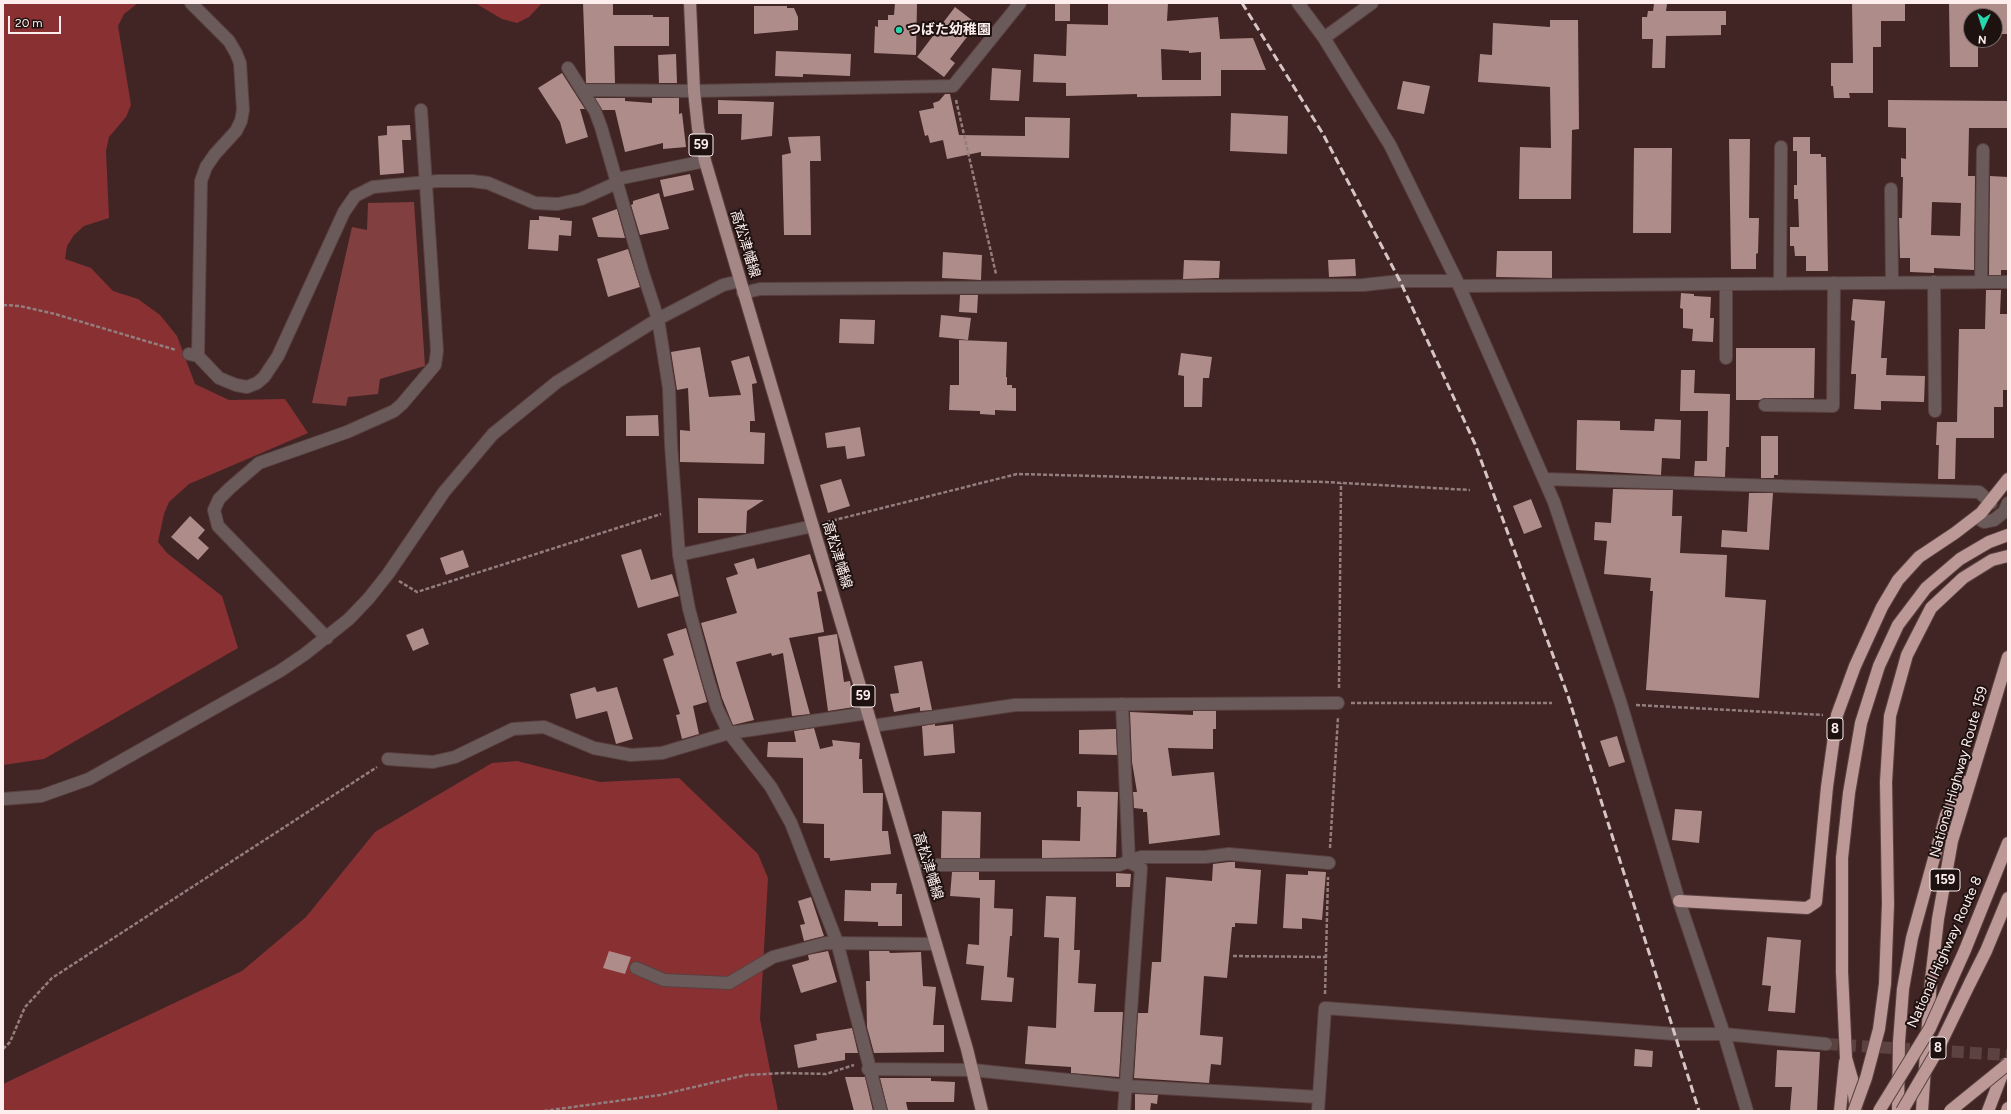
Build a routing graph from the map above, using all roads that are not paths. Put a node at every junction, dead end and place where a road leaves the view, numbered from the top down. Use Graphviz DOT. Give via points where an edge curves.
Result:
graph roads {
  1 [pos="191,3"];
  2 [pos="690,3"];
  3 [pos="1020,3"];
  4 [pos="1298,3"];
  5 [pos="1372,3"];
  6 [pos="1324,38"];
  7 [pos="568,68"];
  8 [pos="583,90"];
  9 [pos="694,91"];
  10 [pos="421,110"];
  11 [pos="1781,147"];
  12 [pos="1983,150"];
  13 [pos="705,161"];
  14 [pos="617,181"];
  15 [pos="425,182"];
  16 [pos="1891,189"];
  17 [pos="1934,282"];
  18 [pos="1981,282"];
  19 [pos="2008,282"];
  20 [pos="1834,283"];
  21 [pos="1892,283"];
  22 [pos="1458,284"];
  23 [pos="1726,284"];
  24 [pos="1780,284"];
  25 [pos="742,287"];
  26 [pos="658,319"];
  27 [pos="1726,358"];
  28 [pos="1765,405"];
  29 [pos="1936,411"];
  30 [pos="1544,479"];
  31 [pos="2008,479"];
  32 [pos="1991,503"];
  33 [pos="2008,503"];
  34 [pos="1976,517"];
  35 [pos="813,526"];
  36 [pos="2008,535"];
  37 [pos="679,555"];
  38 [pos="2008,556"];
  39 [pos="327,638"];
  40 [pos="2008,656"];
  41 [pos="1338,703"];
  42 [pos="1122,704"];
  43 [pos="868,713"];
  44 [pos="872,726"];
  45 [pos="729,733"];
  46 [pos="388,759"];
  47 [pos="1976,761"];
  48 [pos="3,799"];
  49 [pos="2008,843"];
  50 [pos="1129,862"];
  51 [pos="1329,863"];
  52 [pos="912,865"];
  53 [pos="2008,898"];
  54 [pos="1679,901"];
  55 [pos="836,942"];
  56 [pos="936,944"];
  57 [pos="636,968"];
  58 [pos="1724,1034"];
  59 [pos="1826,1044"];
  60 [pos="1846,1058"];
  61 [pos="2008,1059"];
  62 [pos="2008,1064"];
  63 [pos="867,1065"];
  64 [pos="973,1070"];
  65 [pos="1126,1086"];
  66 [pos="1319,1097"];
  67 [pos="2008,1108"];
  68 [pos="880,1111"];
  69 [pos="982,1111"];
  70 [pos="1124,1111"];
  71 [pos="1318,1111"];
  72 [pos="1747,1111"];
  73 [pos="1840,1111"];
  74 [pos="1855,1111"];
  75 [pos="1879,1111"];
  76 [pos="1898,1111"];
  77 [pos="1902,1111"];
  78 [pos="1922,1111"];
  79 [pos="1950,1111"];
  80 [pos="1988,1111"];
  81 [pos="2007,1111"];
  1 -- 15 [label="street" via="229,42 240,63 243,110 241,121 236,131 206,167 201,181 194,355 219,378 247,387 264,377 278,356 344,212 356,196 373,187"];
  2 -- 9 [label="main road, 高松津幡線 / 59"];
  3 -- 9 [label="street" via="952,86"];
  4 -- 6 [label="street"];
  5 -- 6 [label="street"];
  6 -- 22 [label="street" via="1390,145"];
  7 -- 8 [label="street"];
  8 -- 9 [label="street"];
  8 -- 14 [label="street" via="601,127"];
  9 -- 13 [label="main road, 高松津幡線 / 59"];
  10 -- 15 [label="street"];
  11 -- 24 [label="street"];
  12 -- 18 [label="street"];
  13 -- 14 [label="street"];
  13 -- 25 [label="main road, 高松津幡線 / 59"];
  14 -- 15 [label="street" via="581,199 558,204 535,203 488,183"];
  14 -- 26 [label="street"];
  15 -- 39 [label="street" via="438,351 434,365 394,411 347,432 259,463 219,499 214,510 218,526"];
  16 -- 21 [label="street"];
  17 -- 18 [label="street"];
  17 -- 21 [label="street"];
  17 -- 29 [label="street"];
  18 -- 19 [label="street"];
  20 -- 21 [label="street"];
  20 -- 24 [label="street"];
  20 -- 28 [label="street" via="1833,406"];
  22 -- 23 [label="street"];
  22 -- 25 [label="street" via="1400,281 1363,285 760,289"];
  22 -- 30 [label="street"];
  23 -- 24 [label="street"];
  23 -- 27 [label="street"];
  25 -- 26 [label="street" via="723,285"];
  25 -- 35 [label="main road, 高松津幡線 / 59"];
  26 -- 37 [label="street" via="669,388"];
  26 -- 39 [label="street" via="557,382 492,434 444,492 388,574 359,608"];
  30 -- 32 [label="street" via="1979,492"];
  30 -- 54 [label="street" via="1554,502 1621,704"];
  31 -- 32 [label="highway, 8"];
  32 -- 34 [label="highway, 8"];
  33 -- 34 [label="street" via="2004,512 1994,520 1984,522"];
  34 -- 54 [label="highway, 8" via="1919,556 1898,580 1882,607 1855,666 1838,716 1827,787 1816,902 1807,908"];
  35 -- 37 [label="street"];
  35 -- 43 [label="main road, 高松津幡線 / 59"];
  36 -- 60 [label="highway" via="1960,558 1926,588 1898,625 1879,666 1861,723 1849,793 1842,858 1842,972"];
  37 -- 45 [label="street" via="689,609 708,678 717,708"];
  38 -- 74 [label="highway, bridge" via="1992,560 1963,578 1931,608 1907,655 1890,716 1886,782 1888,904 1885,984 1879,1028"];
  39 -- 48 [label="street" via="280,671 90,779 41,796"];
  40 -- 47 [label="highway, National Highway Route 159 / 159"];
  41 -- 42 [label="street"];
  42 -- 44 [label="street" via="1015,705"];
  42 -- 50 [label="street"];
  43 -- 44 [label="main road, 高松津幡線 / 59"];
  43 -- 45 [label="street"];
  44 -- 52 [label="main road, 高松津幡線 / 59"];
  45 -- 46 [label="street" via="662,753 631,756 594,748 544,727 513,729 455,757 433,762"];
  45 -- 55 [label="street" via="771,787 791,823"];
  47 -- 76 [label="highway" via="1946,815 1912,938 1903,989"];
  47 -- 78 [label="highway, National Highway Route 159 / 159" via="1952,841 1938,919"];
  49 -- 75 [label="highway, National Highway Route 8 / 8, bridge" via="1930,1028"];
  50 -- 51 [label="street" via="1141,857 1205,857 1229,854"];
  50 -- 52 [label="street" via="1119,865"];
  50 -- 65 [label="street" via="1141,868"];
  52 -- 56 [label="main road, 高松津幡線 / 59"];
  53 -- 77 [label="highway, 8, bridge" via="1986,951 1936,1053"];
  54 -- 58 [label="street"];
  55 -- 56 [label="street"];
  55 -- 57 [label="street" via="826,942 774,956 729,983 664,980"];
  55 -- 63 [label="street"];
  56 -- 64 [label="main road, 高松津幡線 / 59"];
  58 -- 59 [label="street"];
  58 -- 66 [label="street" via="1667,1034 1325,1008"];
  58 -- 72 [label="street"];
  60 -- 73 [label="highway"];
  60 -- 74 [label="highway" via="1852,1079"];
  61 -- 80 [label="highway"];
  62 -- 79 [label="highway, bridge"];
  63 -- 64 [label="street"];
  63 -- 68 [label="street"];
  64 -- 65 [label="street"];
  64 -- 69 [label="main road, 高松津幡線 / 59"];
  65 -- 66 [label="street"];
  65 -- 70 [label="street"];
  66 -- 71 [label="street"];
  67 -- 81 [label="highway"];
}
